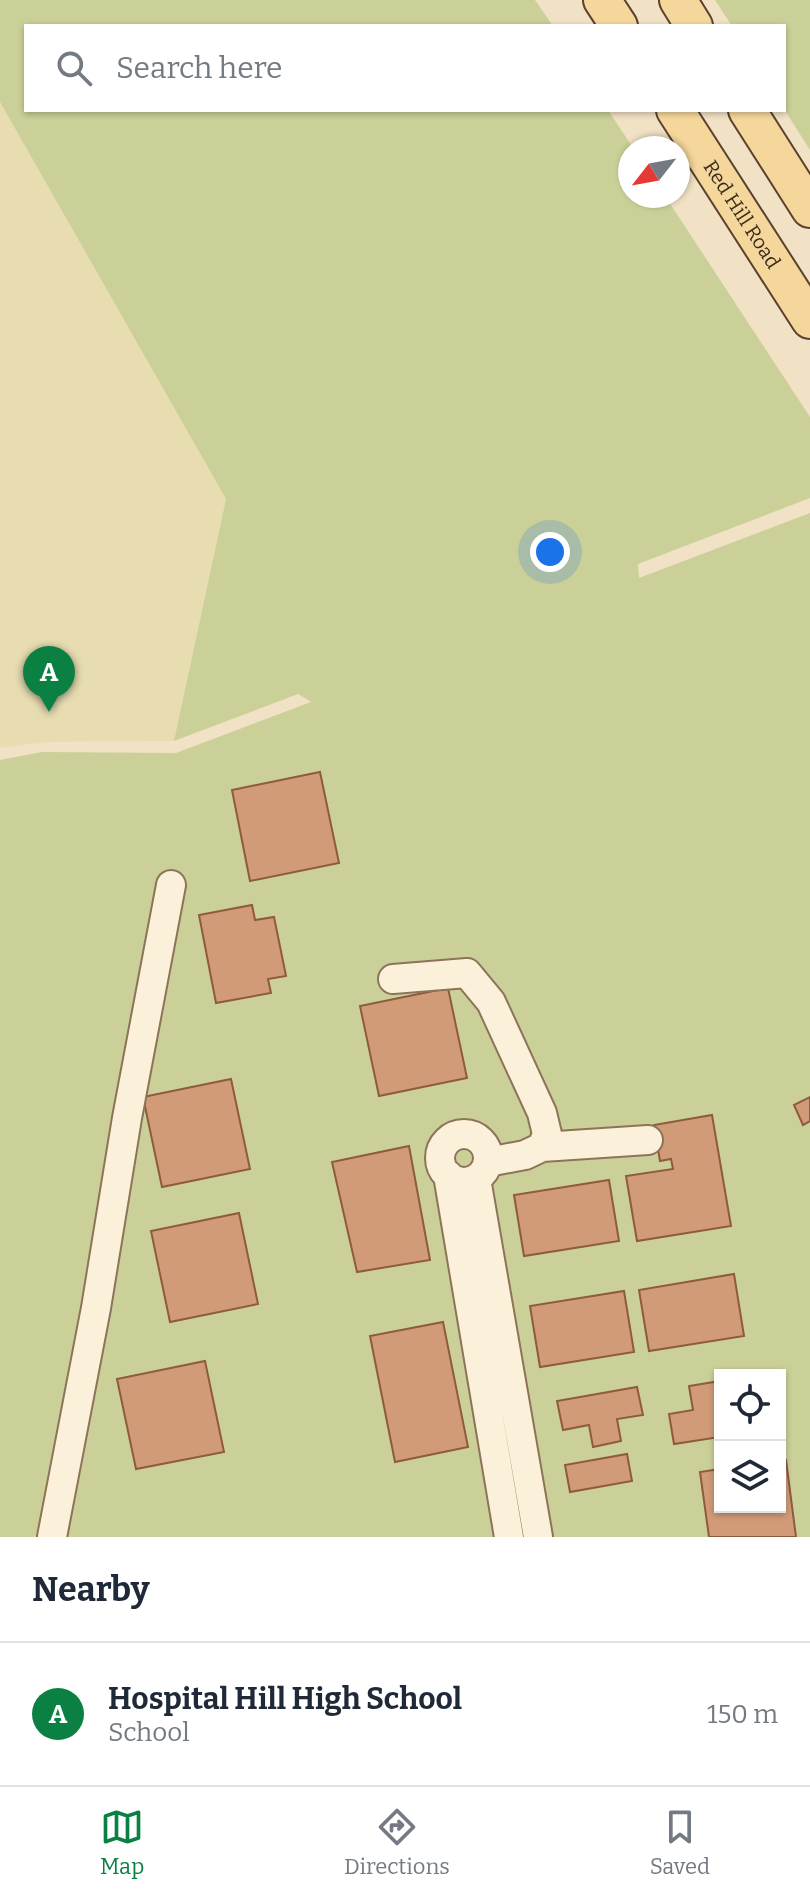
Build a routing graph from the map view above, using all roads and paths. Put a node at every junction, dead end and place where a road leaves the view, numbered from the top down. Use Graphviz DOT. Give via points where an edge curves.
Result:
graph roads {
  1 [pos="602,0"];
  2 [pos="678,0"];
  3 [pos="618,24"];
  4 [pos="693,24"];
  5 [pos="676,112"];
  6 [pos="748,112"];
  7 [pos="810,209"];
  8 [pos="810,320"];
  9 [pos="171,885"];
  10 [pos="393,979"];
  11 [pos="648,1140"];
  12 [pos="542,1147"];
  13 [pos="482,1170"];
  14 [pos="448,1175"];
  15 [pos="511,1466"];
  16 [pos="52,1537"];
  17 [pos="509,1537"];
  18 [pos="538,1537"];
  1 -- 3 [label="main road"];
  2 -- 4 [label="main road"];
  5 -- 8 [label="main road, Red Hill Road"];
  6 -- 7 [label="main road"];
  9 -- 16 [label="street"];
  10 -- 12 [label="street" via="467,973 491,1002 542,1113 547,1134"];
  11 -- 12 [label="street"];
  12 -- 13 [label="street"];
  13 -- 14 [label="street" via="461,1182"];
  13 -- 14 [label="street" via="486,1147 461,1134 448,1141 441,1154"];
  13 -- 15 [label="street"];
  14 -- 15 [label="street"];
  15 -- 17 [label="street"];
  15 -- 18 [label="street"];
}
